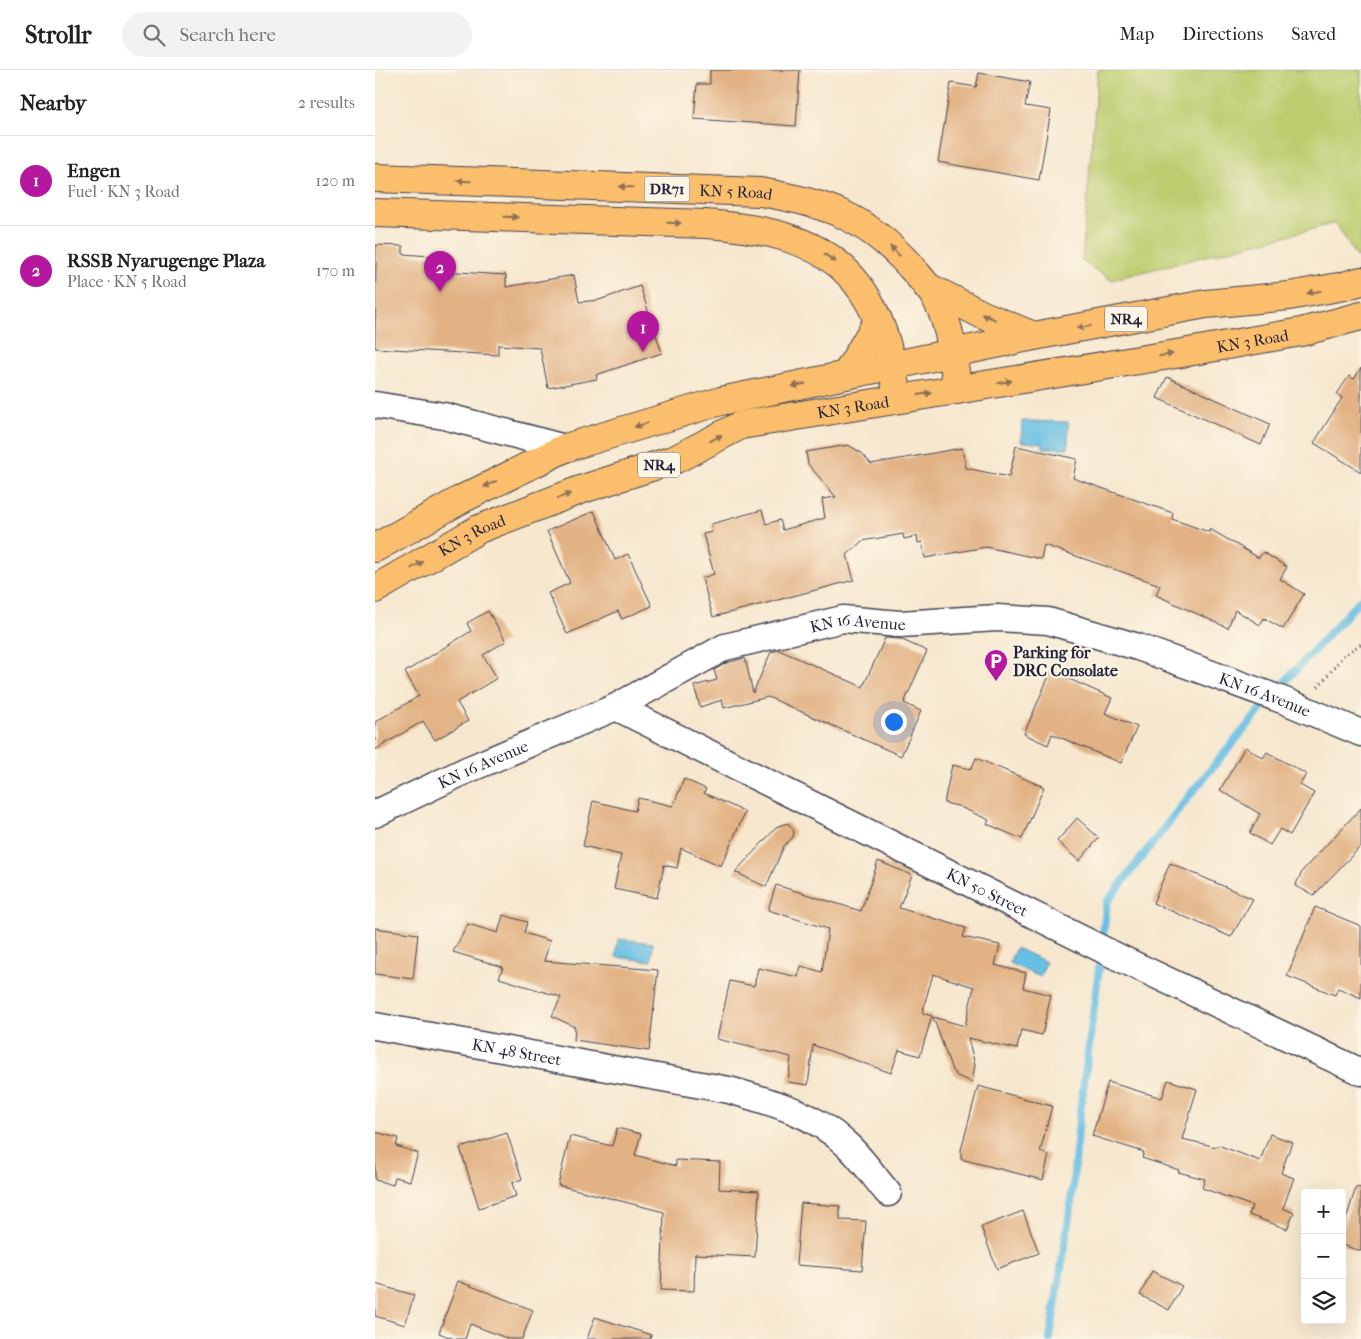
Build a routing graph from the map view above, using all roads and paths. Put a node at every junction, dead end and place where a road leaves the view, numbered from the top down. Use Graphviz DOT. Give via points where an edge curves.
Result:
graph roads {
  1 [pos="375,178"];
  2 [pos="375,213"];
  3 [pos="1361,280"];
  4 [pos="928,287"];
  5 [pos="1361,316"];
  6 [pos="879,321"];
  7 [pos="1034,336"];
  8 [pos="953,353"];
  9 [pos="893,366"];
  10 [pos="846,375"];
  11 [pos="957,390"];
  12 [pos="898,398"];
  13 [pos="375,405"];
  14 [pos="565,448"];
  15 [pos="375,548"];
  16 [pos="375,589"];
  17 [pos="1361,644"];
  18 [pos="616,707"];
  19 [pos="1298,707"];
  20 [pos="1361,733"];
  21 [pos="375,814"];
  22 [pos="375,1026"];
  23 [pos="1361,1072"];
  24 [pos="888,1193"];
  4 -- 1 [label="main road, KN 5 Road / DR71, one-way" via="893,247 865,226 806,200 760,192"];
  2 -- 6 [label="main road, KN 5 Road / DR71, one-way" via="746,227 792,238 845,268 864,291"];
  3 -- 7 [label="main road, KN 3 Road / NR4, one-way" via="1289,296 1206,304"];
  7 -- 4 [label="main road, one-way"];
  4 -- 8 [label="main road, KN 5 Road / DR71" via="937,302"];
  11 -- 5 [label="main road, KN 3 Road / NR4, one-way" via="1301,332"];
  6 -- 9 [label="main road, KN 5 Road / DR71"];
  6 -- 10 [label="main road"];
  7 -- 8 [label="main road, KN 3 Road / NR4"];
  8 -- 9 [label="main road, KN 3 Road / NR4"];
  8 -- 11 [label="main road, KN 5 Road / DR71"];
  9 -- 10 [label="main road, KN 3 Road / NR4"];
  9 -- 12 [label="main road, KN 5 Road / DR71"];
  10 -- 14 [label="main road, KN 3 Road / NR4, one-way" via="721,401"];
  12 -- 11 [label="main road, KN 3 Road / NR4, one-way"];
  16 -- 12 [label="main road, KN 3 Road / NR4, one-way" via="479,529 581,490 676,459 741,425"];
  13 -- 14 [label="street" via="445,416"];
  14 -- 15 [label="main road, KN 3 Road / NR4, one-way" via="461,498"];
  17 -- 19 [label="path" via="1344,655 1313,694"];
  18 -- 19 [label="street, KN 16 Avenue" via="725,647 843,619 900,624 997,618 1048,621 1138,647"];
  18 -- 21 [label="street, KN 16 Avenue" via="467,770"];
  18 -- 23 [label="street, KN 50 Street" via="1122,959"];
  19 -- 20 [label="street, KN 16 Avenue"];
  22 -- 24 [label="street, KN 48 Street" via="729,1090 785,1106 814,1120 846,1144"];
}
